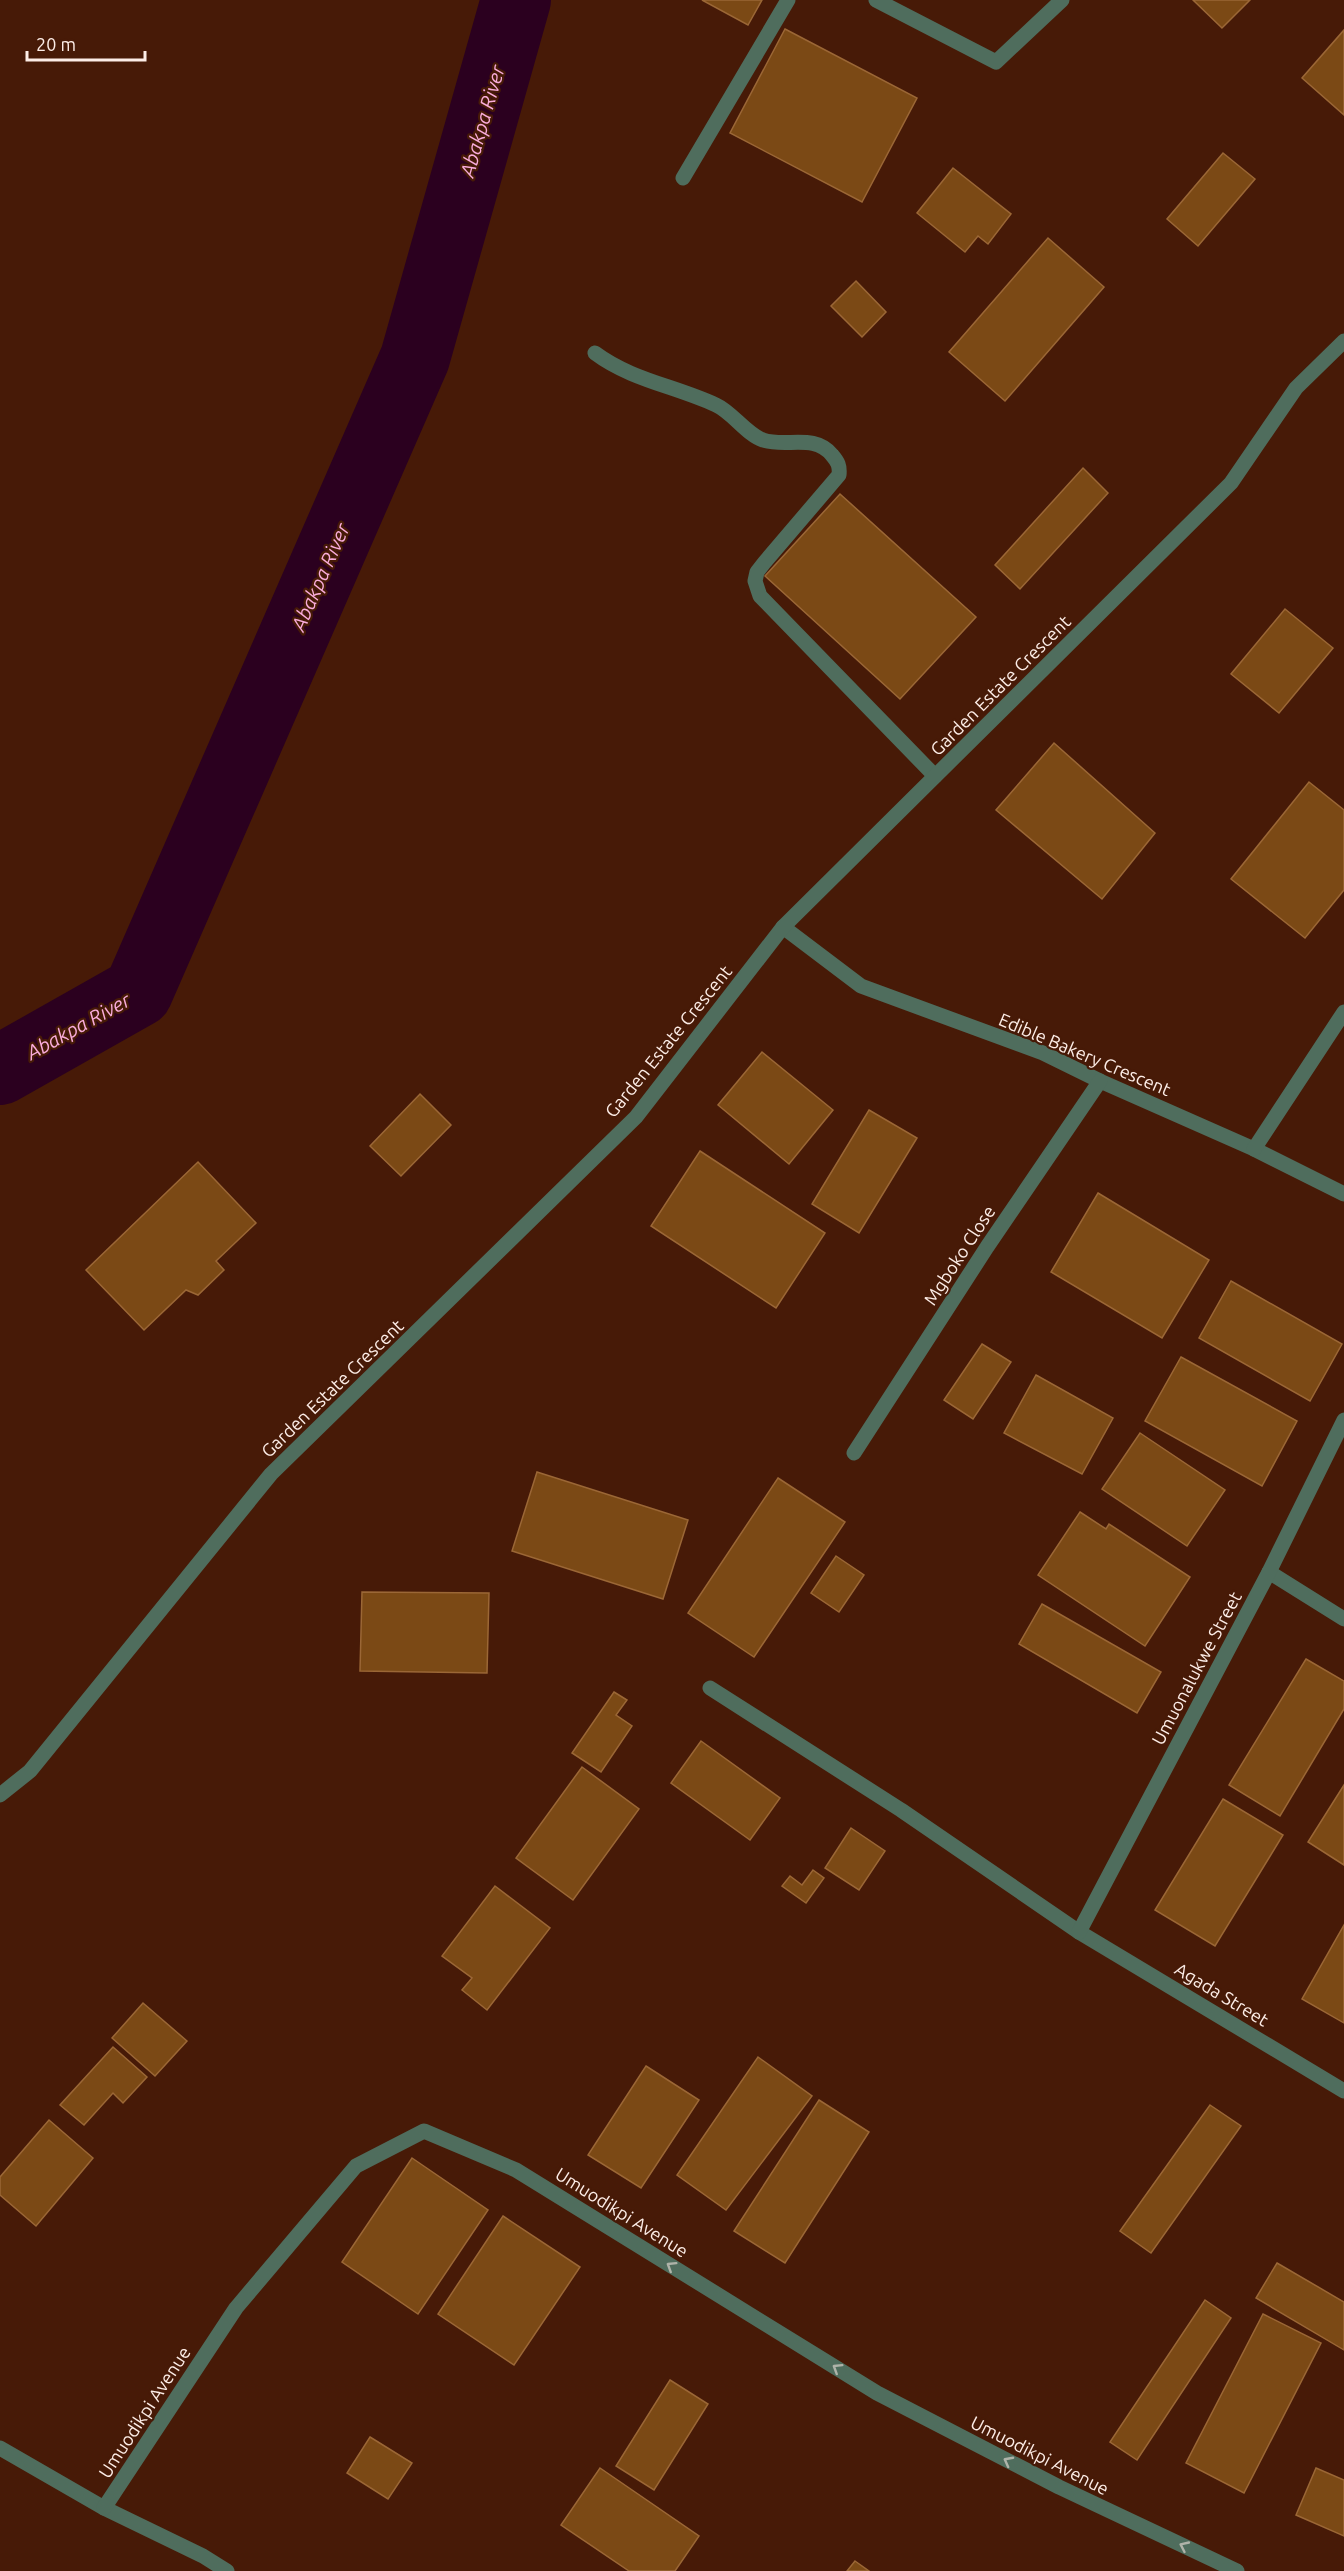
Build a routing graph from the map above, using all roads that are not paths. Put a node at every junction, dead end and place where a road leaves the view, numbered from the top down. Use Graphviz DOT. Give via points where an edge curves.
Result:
graph roads {
  1 [pos="788,0"];
  2 [pos="876,0"];
  3 [pos="1062,0"];
  4 [pos="683,178"];
  5 [pos="1344,341"];
  6 [pos="595,353"];
  7 [pos="935,776"];
  8 [pos="783,927"];
  9 [pos="1344,1012"];
  10 [pos="1100,1081"];
  11 [pos="1254,1149"];
  12 [pos="1344,1194"];
  13 [pos="1344,1420"];
  14 [pos="854,1453"];
  15 [pos="1269,1572"];
  16 [pos="1344,1619"];
  17 [pos="710,1689"];
  18 [pos="0,1795"];
  19 [pos="1079,1932"];
  20 [pos="1344,2091"];
  21 [pos="0,2448"];
  22 [pos="104,2508"];
  23 [pos="227,2571"];
  24 [pos="1237,2571"];
  1 -- 4 [label="street"];
  2 -- 3 [label="street" via="996,62"];
  5 -- 7 [label="street, Garden Estate Crescent" via="1296,388 1231,483"];
  6 -- 7 [label="street" via="613,367 718,405 763,440 817,443 833,456 840,468 839,475 764,563 755,581 760,596 793,632"];
  7 -- 8 [label="street, Garden Estate Crescent"];
  8 -- 10 [label="street, Edible Bakery Crescent" via="861,986 1043,1053"];
  8 -- 18 [label="street, Garden Estate Crescent" via="636,1117 271,1474 30,1771"];
  9 -- 11 [label="street"];
  10 -- 11 [label="street, Edible Bakery Crescent"];
  10 -- 14 [label="street, Mgboko Close"];
  11 -- 12 [label="street, Edible Bakery Crescent"];
  13 -- 15 [label="street, Umuonalukwe Street"];
  15 -- 16 [label="street"];
  15 -- 19 [label="street, Umuonalukwe Street"];
  17 -- 19 [label="street, Agada Street" via="901,1810"];
  19 -- 20 [label="street, Agada Street"];
  21 -- 22 [label="street"];
  22 -- 23 [label="street"];
  24 -- 22 [label="street, Umuodikpi Avenue, one-way" via="1059,2487 877,2393 516,2170 424,2131 356,2166 236,2308"];
}
